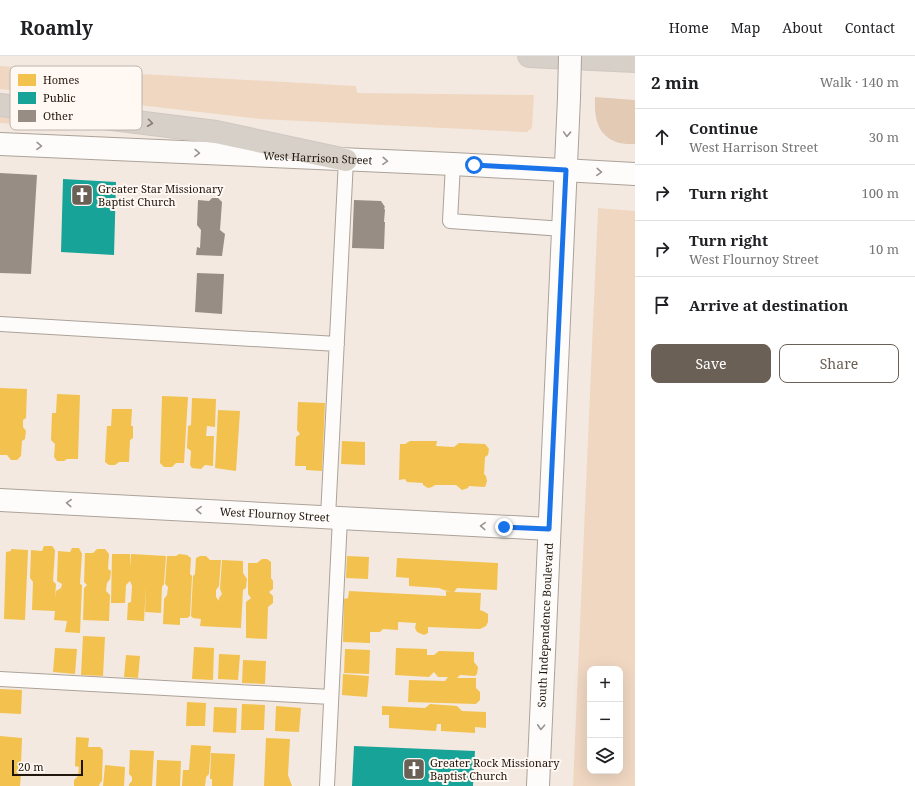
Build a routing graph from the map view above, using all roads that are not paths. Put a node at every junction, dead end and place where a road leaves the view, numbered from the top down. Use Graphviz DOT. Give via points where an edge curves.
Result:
graph roads {
  1 [pos="529,56"];
  2 [pos="570,56"];
  3 [pos="635,62"];
  4 [pos="0,104"];
  5 [pos="10,105"];
  6 [pos="142,122"];
  7 [pos="0,144"];
  8 [pos="346,160"];
  9 [pos="453,164"];
  10 [pos="566,170"];
  11 [pos="635,174"];
  12 [pos="563,230"];
  13 [pos="0,324"];
  14 [pos="337,344"];
  15 [pos="0,500"];
  16 [pos="334,518"];
  17 [pos="549,529"];
  18 [pos="0,679"];
  19 [pos="331,698"];
  20 [pos="327,786"];
  21 [pos="538,786"];
  1 -- 3 [label="highway"];
  2 -- 10 [label="street, South Independence Boulevard, one-way, bridge"];
  4 -- 5 [label="highway, one-way"];
  6 -- 8 [label="highway, one-way" via="216,132"];
  7 -- 8 [label="street, West Harrison Street, one-way"];
  8 -- 9 [label="street, West Harrison Street, one-way"];
  8 -- 14 [label="lane"];
  9 -- 10 [label="street, West Harrison Street"];
  9 -- 12 [label="lane" via="450,221"];
  10 -- 11 [label="street, West Harrison Street, one-way"];
  10 -- 12 [label="street, South Independence Boulevard"];
  12 -- 17 [label="street, South Independence Boulevard"];
  13 -- 14 [label="lane"];
  14 -- 16 [label="lane"];
  16 -- 15 [label="street, West Flournoy Street, one-way"];
  17 -- 16 [label="street, West Flournoy Street, one-way"];
  16 -- 19 [label="lane"];
  17 -- 21 [label="street, South Independence Boulevard, one-way"];
  18 -- 19 [label="lane"];
  19 -- 20 [label="lane"];
}
